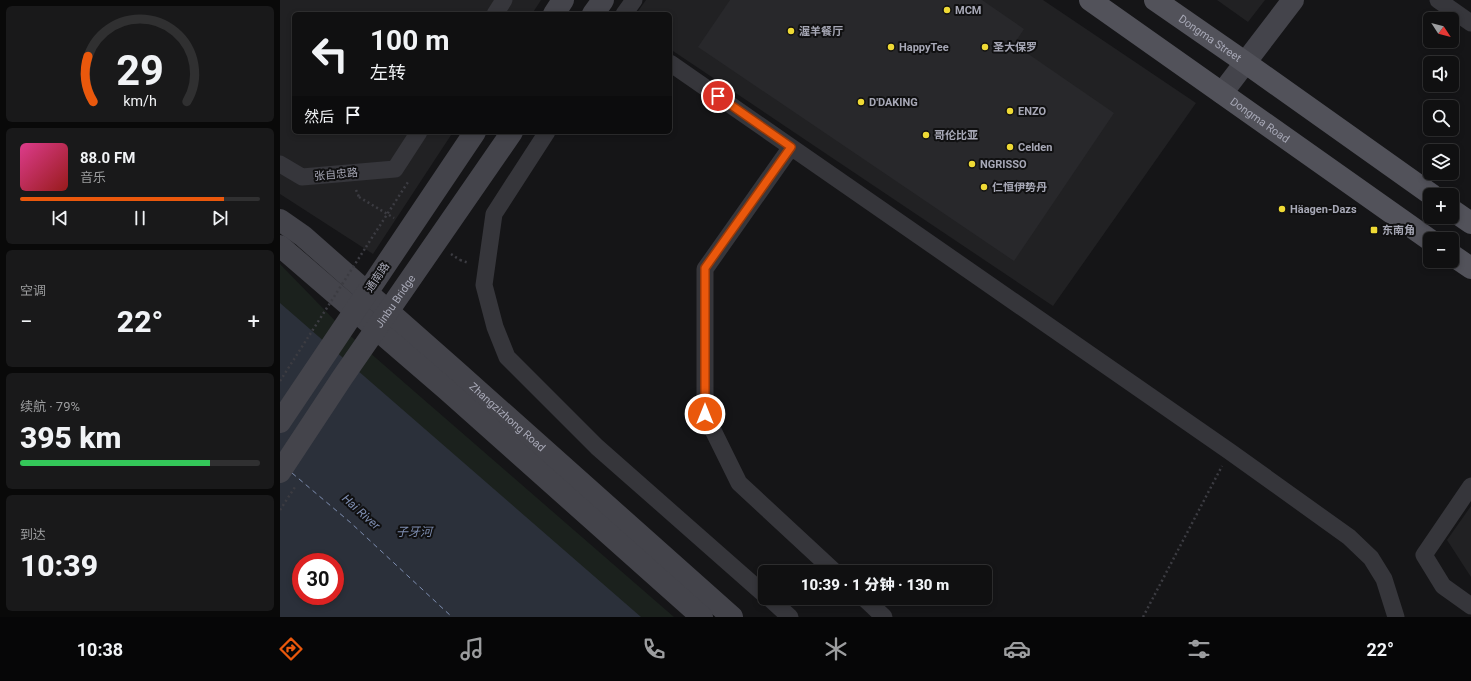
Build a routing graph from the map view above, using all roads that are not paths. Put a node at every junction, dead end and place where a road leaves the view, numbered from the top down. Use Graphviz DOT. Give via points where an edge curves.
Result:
graph roads {
  1 [pos="504,0"];
  2 [pos="563,0"];
  3 [pos="603,0"];
  4 [pos="634,0"];
  5 [pos="1090,0"];
  6 [pos="1155,0"];
  7 [pos="1293,0"];
  8 [pos="1438,0"];
  9 [pos="496,12"];
  10 [pos="555,12"];
  11 [pos="594,12"];
  12 [pos="625,12"];
  13 [pos="1471,23"];
  14 [pos="1246,63"];
  15 [pos="672,64"];
  16 [pos="1222,94"];
  17 [pos="418,134"];
  18 [pos="473,134"];
  19 [pos="511,134"];
  20 [pos="546,134"];
  21 [pos="791,147"];
  22 [pos="280,164"];
  23 [pos="1423,189"];
  24 [pos="1459,215"];
  25 [pos="280,220"];
  26 [pos="1471,223"];
  27 [pos="1423,235"];
  28 [pos="280,246"];
  29 [pos="1459,260"];
  30 [pos="1471,268"];
  31 [pos="280,422"];
  32 [pos="280,472"];
  33 [pos="1471,486"];
  34 [pos="828,565"];
  35 [pos="758,589"];
  36 [pos="777,605"];
  37 [pos="871,605"];
  38 [pos="1471,606"];
  39 [pos="702,617"];
  40 [pos="732,617"];
  41 [pos="790,617"];
  42 [pos="884,617"];
  43 [pos="1396,617"];
  1 -- 9 [label="street"];
  2 -- 10 [label="street"];
  3 -- 11 [label="street"];
  4 -- 12 [label="street"];
  5 -- 16 [label="main road, Dongma Road"];
  6 -- 14 [label="main road, Dongma Street"];
  7 -- 14 [label="street"];
  8 -- 13 [label="street"];
  14 -- 16 [label="street"];
  14 -- 23 [label="main road"];
  15 -- 21 [label="street"];
  16 -- 27 [label="main road, Dongma Road"];
  17 -- 22 [label="street, 张自忠路" via="395,169 302,177"];
  18 -- 31 [label="street, 通南路, bridge"];
  19 -- 32 [label="street, Jinbu Bridge, bridge"];
  20 -- 35 [label="street" via="494,214 484,285 495,327 507,357 597,447"];
  21 -- 34 [label="street" via="705,268 705,414 739,482"];
  21 -- 43 [label="street" via="1349,537 1372,558 1384,578"];
  24 -- 26 [label="main road"];
  25 -- 40 [label="street, Zhangzizhong Road" via="303,236 450,365"];
  28 -- 39 [label="street, Zhangzizhong Road"];
  29 -- 30 [label="main road"];
  33 -- 38 [label="street" via="1424,555 1443,586"];
  36 -- 41 [label="street"];
  37 -- 42 [label="street"];
}
